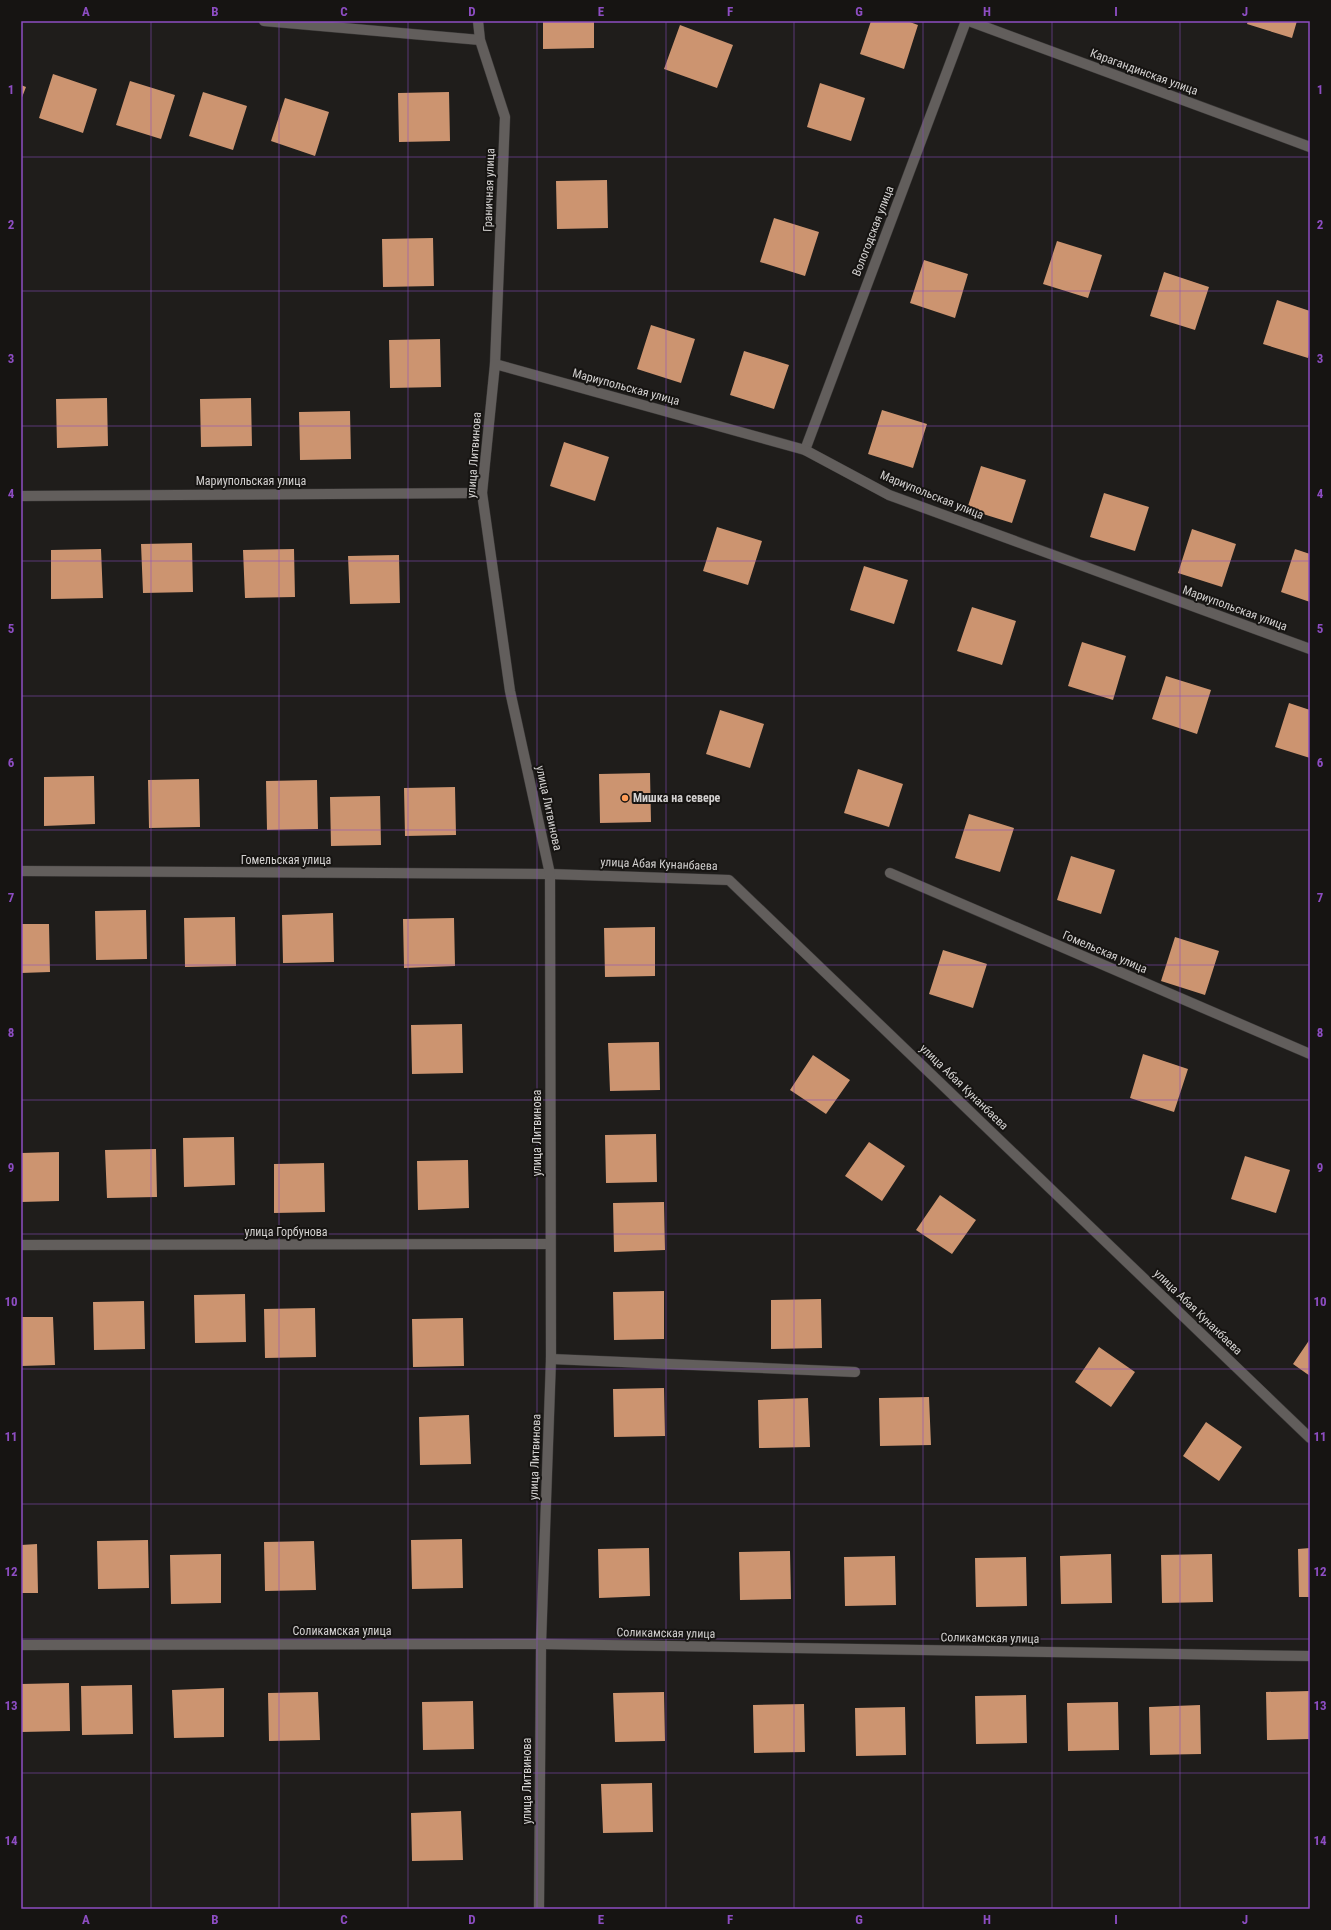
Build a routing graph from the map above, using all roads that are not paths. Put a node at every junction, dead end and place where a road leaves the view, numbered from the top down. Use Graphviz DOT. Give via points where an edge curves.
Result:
graph roads {
  1 [pos="264,21"];
  2 [pos="478,21"];
  3 [pos="966,21"];
  4 [pos="969,21"];
  5 [pos="480,40"];
  6 [pos="1310,147"];
  7 [pos="495,364"];
  8 [pos="805,450"];
  9 [pos="482,493"];
  10 [pos="21,496"];
  11 [pos="1310,649"];
  12 [pos="21,871"];
  13 [pos="890,873"];
  14 [pos="550,874"];
  15 [pos="1310,1054"];
  16 [pos="550,1244"];
  17 [pos="21,1245"];
  18 [pos="551,1359"];
  19 [pos="855,1372"];
  20 [pos="1310,1438"];
  21 [pos="542,1644"];
  22 [pos="21,1645"];
  23 [pos="1310,1656"];
  24 [pos="539,1909"];
  1 -- 5 [label="street"];
  2 -- 5 [label="street, Граничная улица"];
  3 -- 8 [label="street, Вологодская улица"];
  4 -- 6 [label="street, Карагандинская улица"];
  5 -- 7 [label="street, Граничная улица" via="505,117"];
  7 -- 8 [label="street, Мариупольская улица"];
  7 -- 9 [label="street, улица Литвинова"];
  8 -- 11 [label="street, Мариупольская улица" via="889,495"];
  9 -- 10 [label="street, Мариупольская улица"];
  9 -- 14 [label="street, улица Литвинова" via="510,691"];
  12 -- 14 [label="street, Гомельская улица"];
  13 -- 15 [label="street, Гомельская улица"];
  14 -- 16 [label="street, улица Литвинова"];
  14 -- 20 [label="street, улица Абая Кунанбаева" via="729,880"];
  16 -- 17 [label="street, улица Горбунова"];
  16 -- 18 [label="street, улица Литвинова"];
  18 -- 19 [label="street"];
  18 -- 21 [label="street, улица Литвинова"];
  21 -- 22 [label="street, Соликамская улица"];
  21 -- 23 [label="street, Соликамская улица"];
  21 -- 24 [label="street, улица Литвинова"];
}
